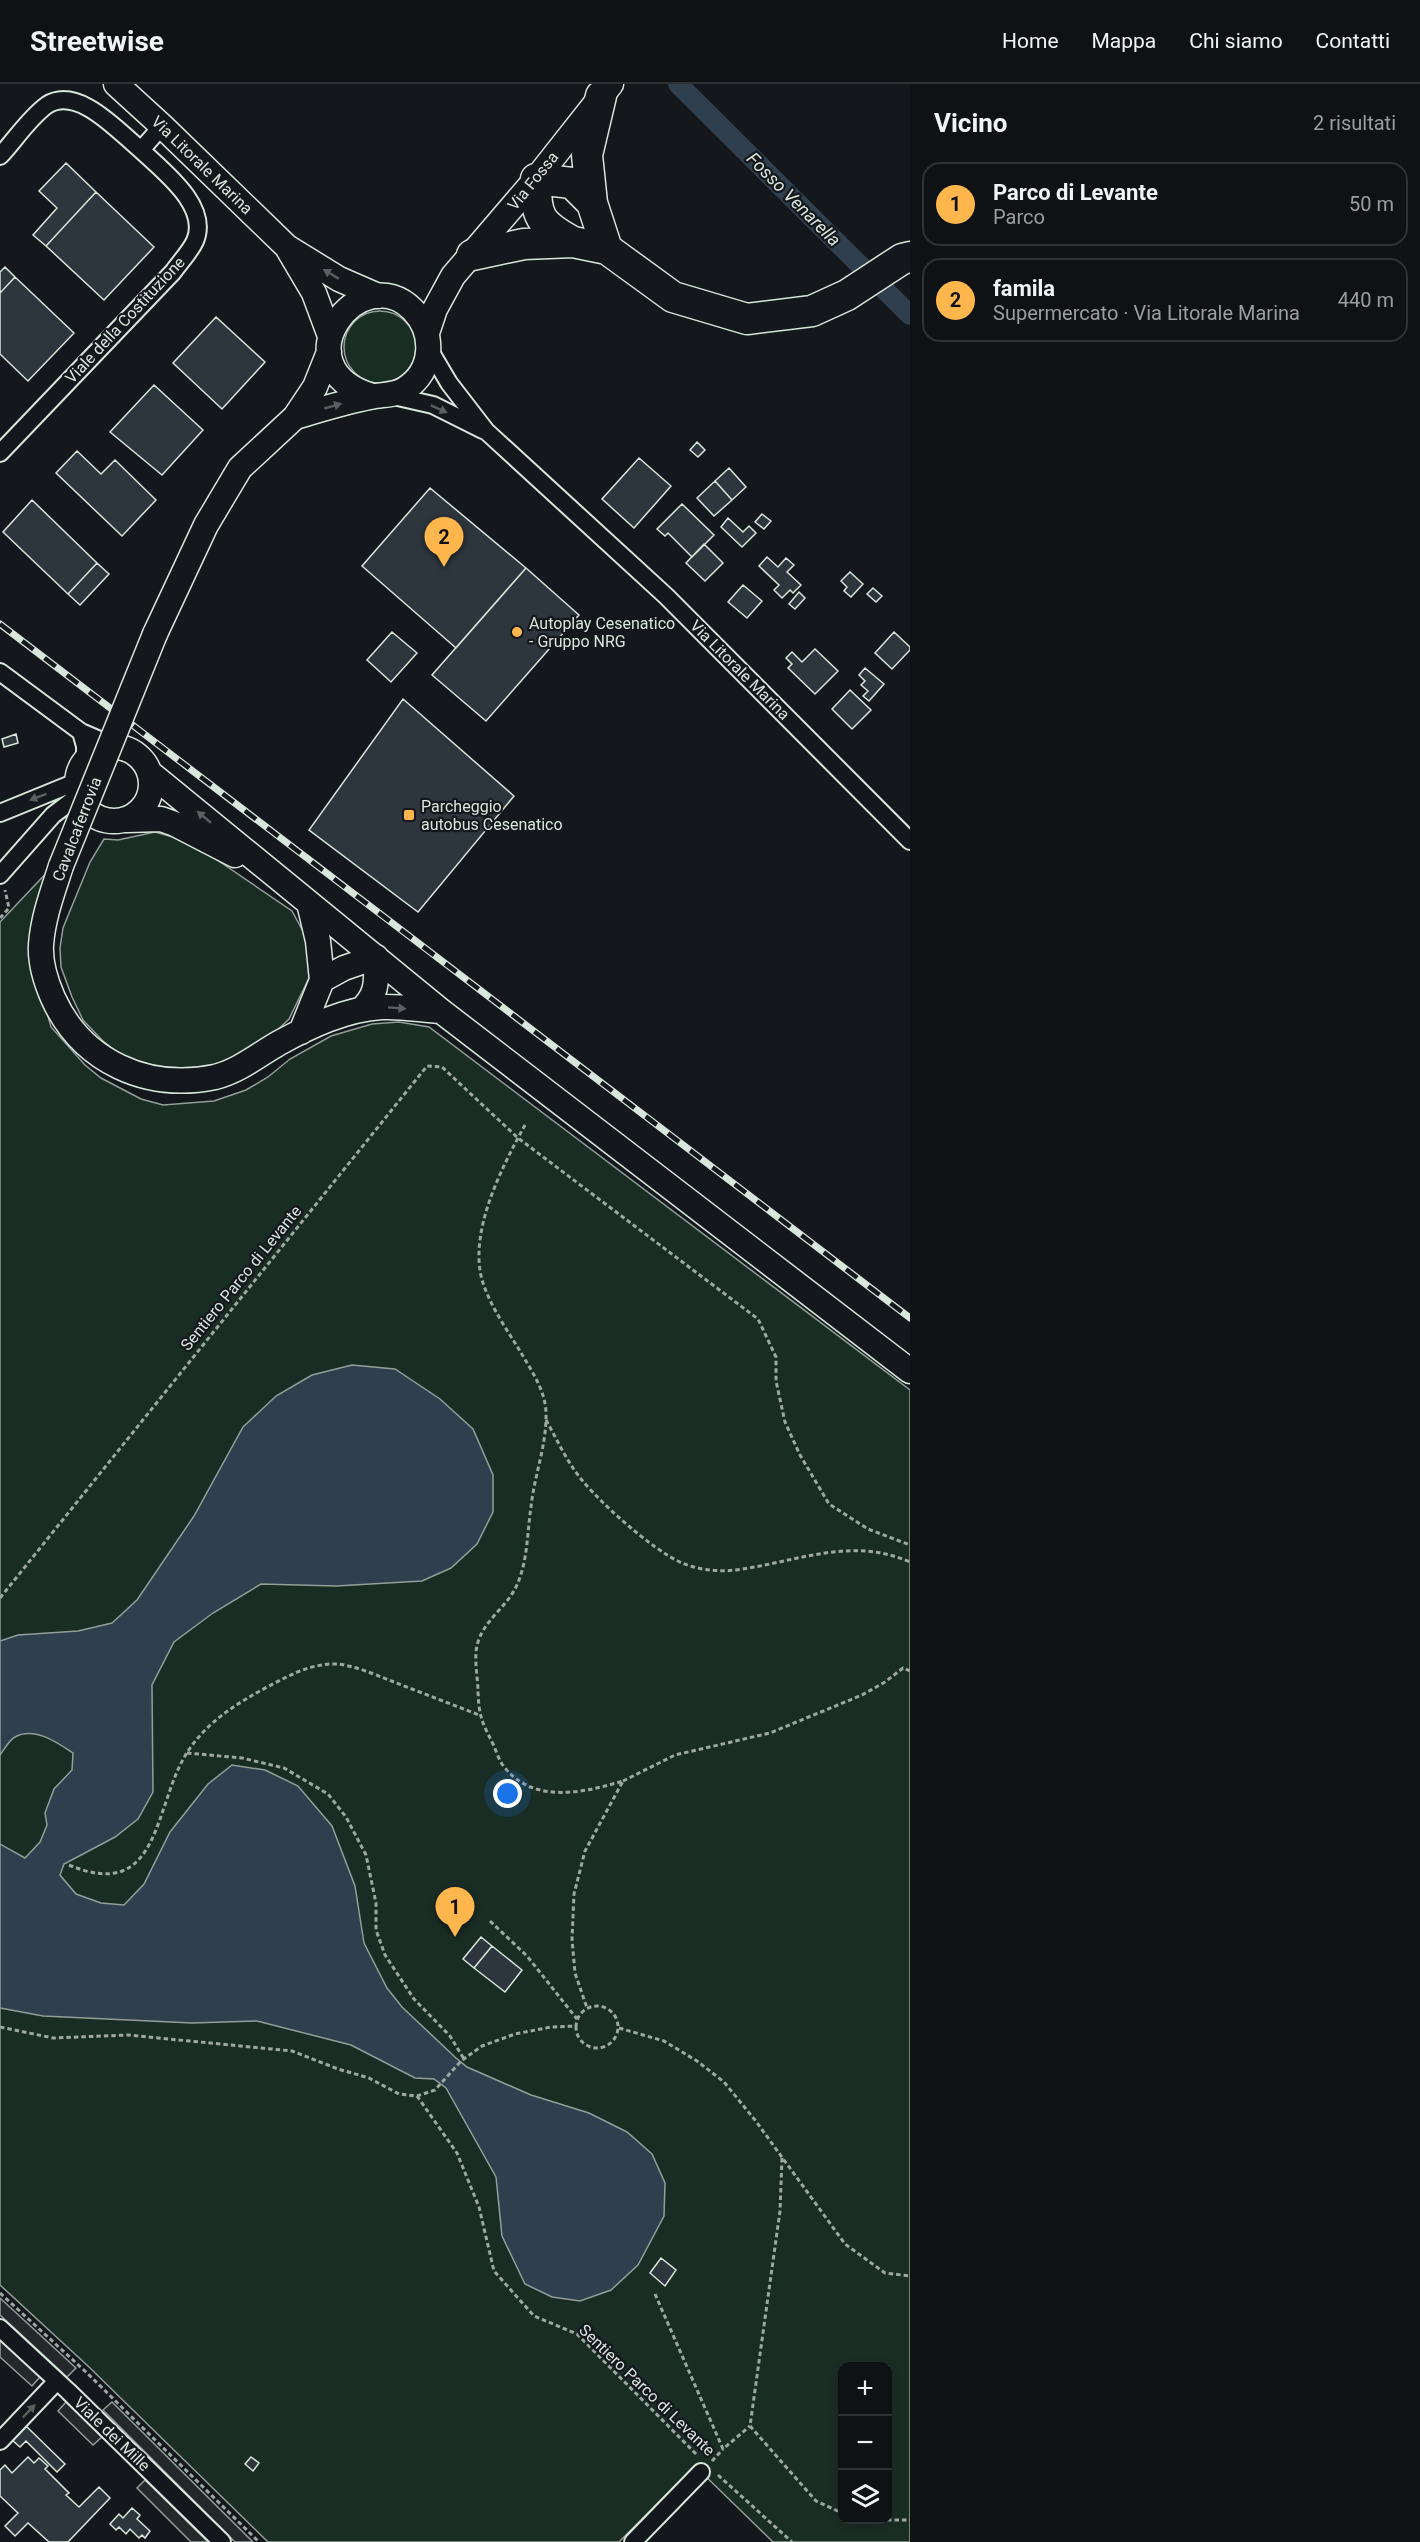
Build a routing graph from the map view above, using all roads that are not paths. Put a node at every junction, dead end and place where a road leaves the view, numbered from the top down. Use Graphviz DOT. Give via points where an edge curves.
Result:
graph roads {
  1 [pos="116,84"];
  2 [pos="606,90"];
  3 [pos="162,126"];
  4 [pos="141,150"];
  5 [pos="0,156"];
  6 [pos="536,179"];
  7 [pos="592,204"];
  8 [pos="573,242"];
  9 [pos="287,247"];
  10 [pos="607,249"];
  11 [pos="907,255"];
  12 [pos="462,266"];
  13 [pos="387,298"];
  14 [pos="428,341"];
  15 [pos="329,344"];
  16 [pos="381,396"];
  17 [pos="295,417"];
  18 [pos="486,431"];
  19 [pos="0,453"];
  20 [pos="0,672"];
  21 [pos="81,732"];
  22 [pos="116,747"];
  23 [pos="150,773"];
  24 [pos="80,779"];
  25 [pos="0,813"];
  26 [pos="127,820"];
  27 [pos="904,824"];
  28 [pos="910,841"];
  29 [pos="265,868"];
  30 [pos="1,874"];
  31 [pos="309,903"];
  32 [pos="376,957"];
  33 [pos="322,980"];
  34 [pos="361,1010"];
  35 [pos="441,1011"];
  36 [pos="301,1032"];
  37 [pos="910,1371"];
  38 [pos="0,2328"];
  39 [pos="57,2381"];
  40 [pos="0,2441"];
  41 [pos="706,2468"];
  42 [pos="222,2542"];
  43 [pos="633,2542"];
  1 -- 3 [label="street, Via Litorale Marina"];
  2 -- 6 [label="street, Via Fossa"];
  2 -- 7 [label="highway" via="587,155"];
  3 -- 4 [label="street"];
  3 -- 9 [label="street, Via Litorale Marina"];
  4 -- 5 [label="street, Viale della Costituzione" via="91,108 59,101 35,116"];
  4 -- 19 [label="street, Viale della Costituzione" via="196,212 195,241 173,272"];
  6 -- 7 [label="highway" via="572,183"];
  6 -- 8 [label="highway" via="535,206 550,229"];
  6 -- 12 [label="street, Via Fossa"];
  7 -- 10 [label="highway"];
  8 -- 10 [label="highway"];
  8 -- 12 [label="highway" via="524,244"];
  13 -- 9 [label="street, Via Litorale Marina, one-way" via="339,279"];
  9 -- 15 [label="street, Via Litorale Marina" via="314,293"];
  10 -- 11 [label="highway" via="673,297 747,319 812,311 847,295"];
  12 -- 13 [label="street, Via Fossa" via="423,292"];
  12 -- 14 [label="street, Via Fossa" via="435,309"];
  13 -- 14 [label="street, Via Litorale Marina" via="410,307 421,319"];
  13 -- 15 [label="street" via="361,299 344,310"];
  14 -- 16 [label="street" via="426,364 417,379 405,389"];
  14 -- 18 [label="street, Via Litorale Marina" via="449,383"];
  15 -- 16 [label="street, Via Litorale Marina" via="333,368 343,381 356,391"];
  15 -- 17 [label="street" via="315,387"];
  17 -- 16 [label="street, one-way"];
  16 -- 18 [label="street, Via Litorale Marina, one-way" via="433,405"];
  17 -- 36 [label="street, Cavalcaferrovia, bridge" via="240,468 206,525 154,634 62,866 45,915 41,946 49,991 61,1017 100,1058 120,1068 162,1080 217,1076"];
  18 -- 27 [label="street, Via Litorale Marina" via="666,596"];
  20 -- 21 [label="street"];
  21 -- 22 [label="street"];
  21 -- 24 [label="street" via="85,746"];
  22 -- 23 [label="street" via="137,754"];
  22 -- 24 [label="street" via="104,748"];
  23 -- 26 [label="street" via="152,784 145,805"];
  29 -- 23 [label="street, one-way"];
  24 -- 25 [label="street, one-way"];
  24 -- 26 [label="street" via="83,807 92,815 109,821"];
  24 -- 30 [label="street"];
  26 -- 29 [label="street" via="161,819"];
  27 -- 28 [label="street, Via Litorale Marina"];
  29 -- 31 [label="street"];
  31 -- 32 [label="street"];
  31 -- 33 [label="street"];
  32 -- 33 [label="street"];
  32 -- 34 [label="street" via="372,1000"];
  32 -- 35 [label="street"];
  33 -- 36 [label="street"];
  34 -- 35 [label="street, Cavalcaferrovia, one-way" via="384,1007"];
  34 -- 36 [label="street, Cavalcaferrovia"];
  35 -- 37 [label="street"];
  38 -- 39 [label="street, Viale dei Mille"];
  40 -- 39 [label="street, one-way"];
  39 -- 42 [label="street, Viale dei Mille"];
  41 -- 43 [label="street"];
}
